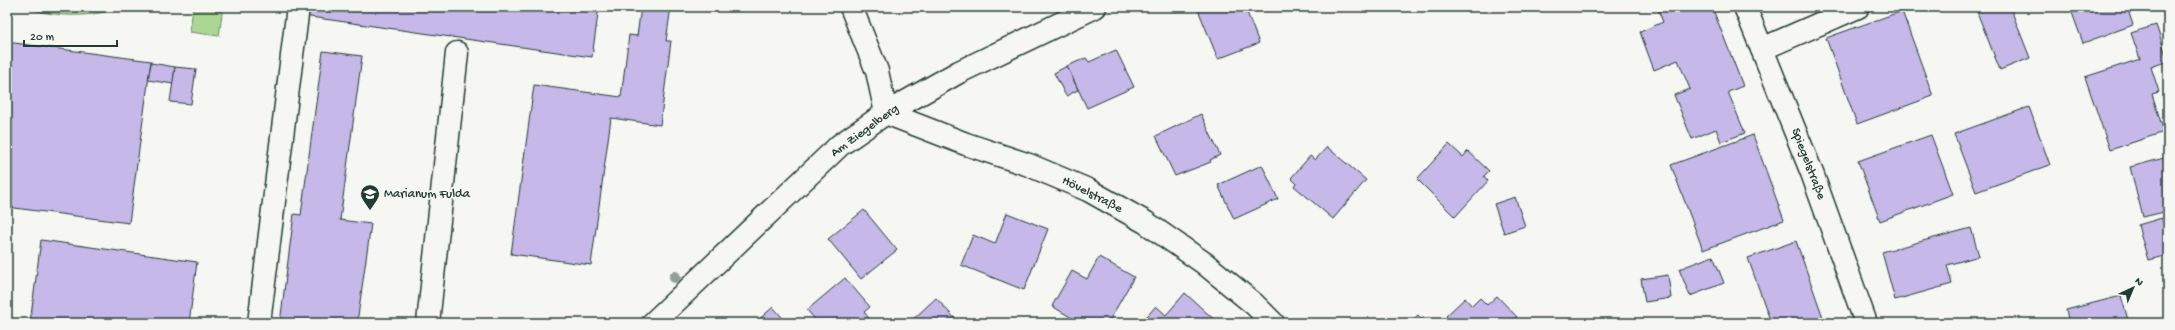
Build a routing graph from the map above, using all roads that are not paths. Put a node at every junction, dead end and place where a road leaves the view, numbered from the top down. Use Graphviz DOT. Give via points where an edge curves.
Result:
graph roads {
  1 [pos="298,7"];
  2 [pos="851,7"];
  3 [pos="1095,7"];
  4 [pos="1745,7"];
  5 [pos="1858,7"];
  6 [pos="1762,49"];
  7 [pos="457,54"];
  8 [pos="886,112"];
  9 [pos="667,319"];
  10 [pos="259,323"];
  11 [pos="428,323"];
  12 [pos="1273,323"];
  13 [pos="1866,323"];
  1 -- 10 [label="street"];
  2 -- 8 [label="street" via="877,71"];
  3 -- 8 [label="street, Am Ziegelberg" via="959,72"];
  4 -- 6 [label="street, Spiegelstraße"];
  5 -- 6 [label="street"];
  6 -- 13 [label="street, Spiegelstraße" via="1812,172"];
  7 -- 11 [label="street"];
  8 -- 9 [label="street, Am Ziegelberg" via="840,145"];
  8 -- 12 [label="street, Hövelstraße" via="966,144 1029,165 1088,190 1145,222 1204,263"];
}
